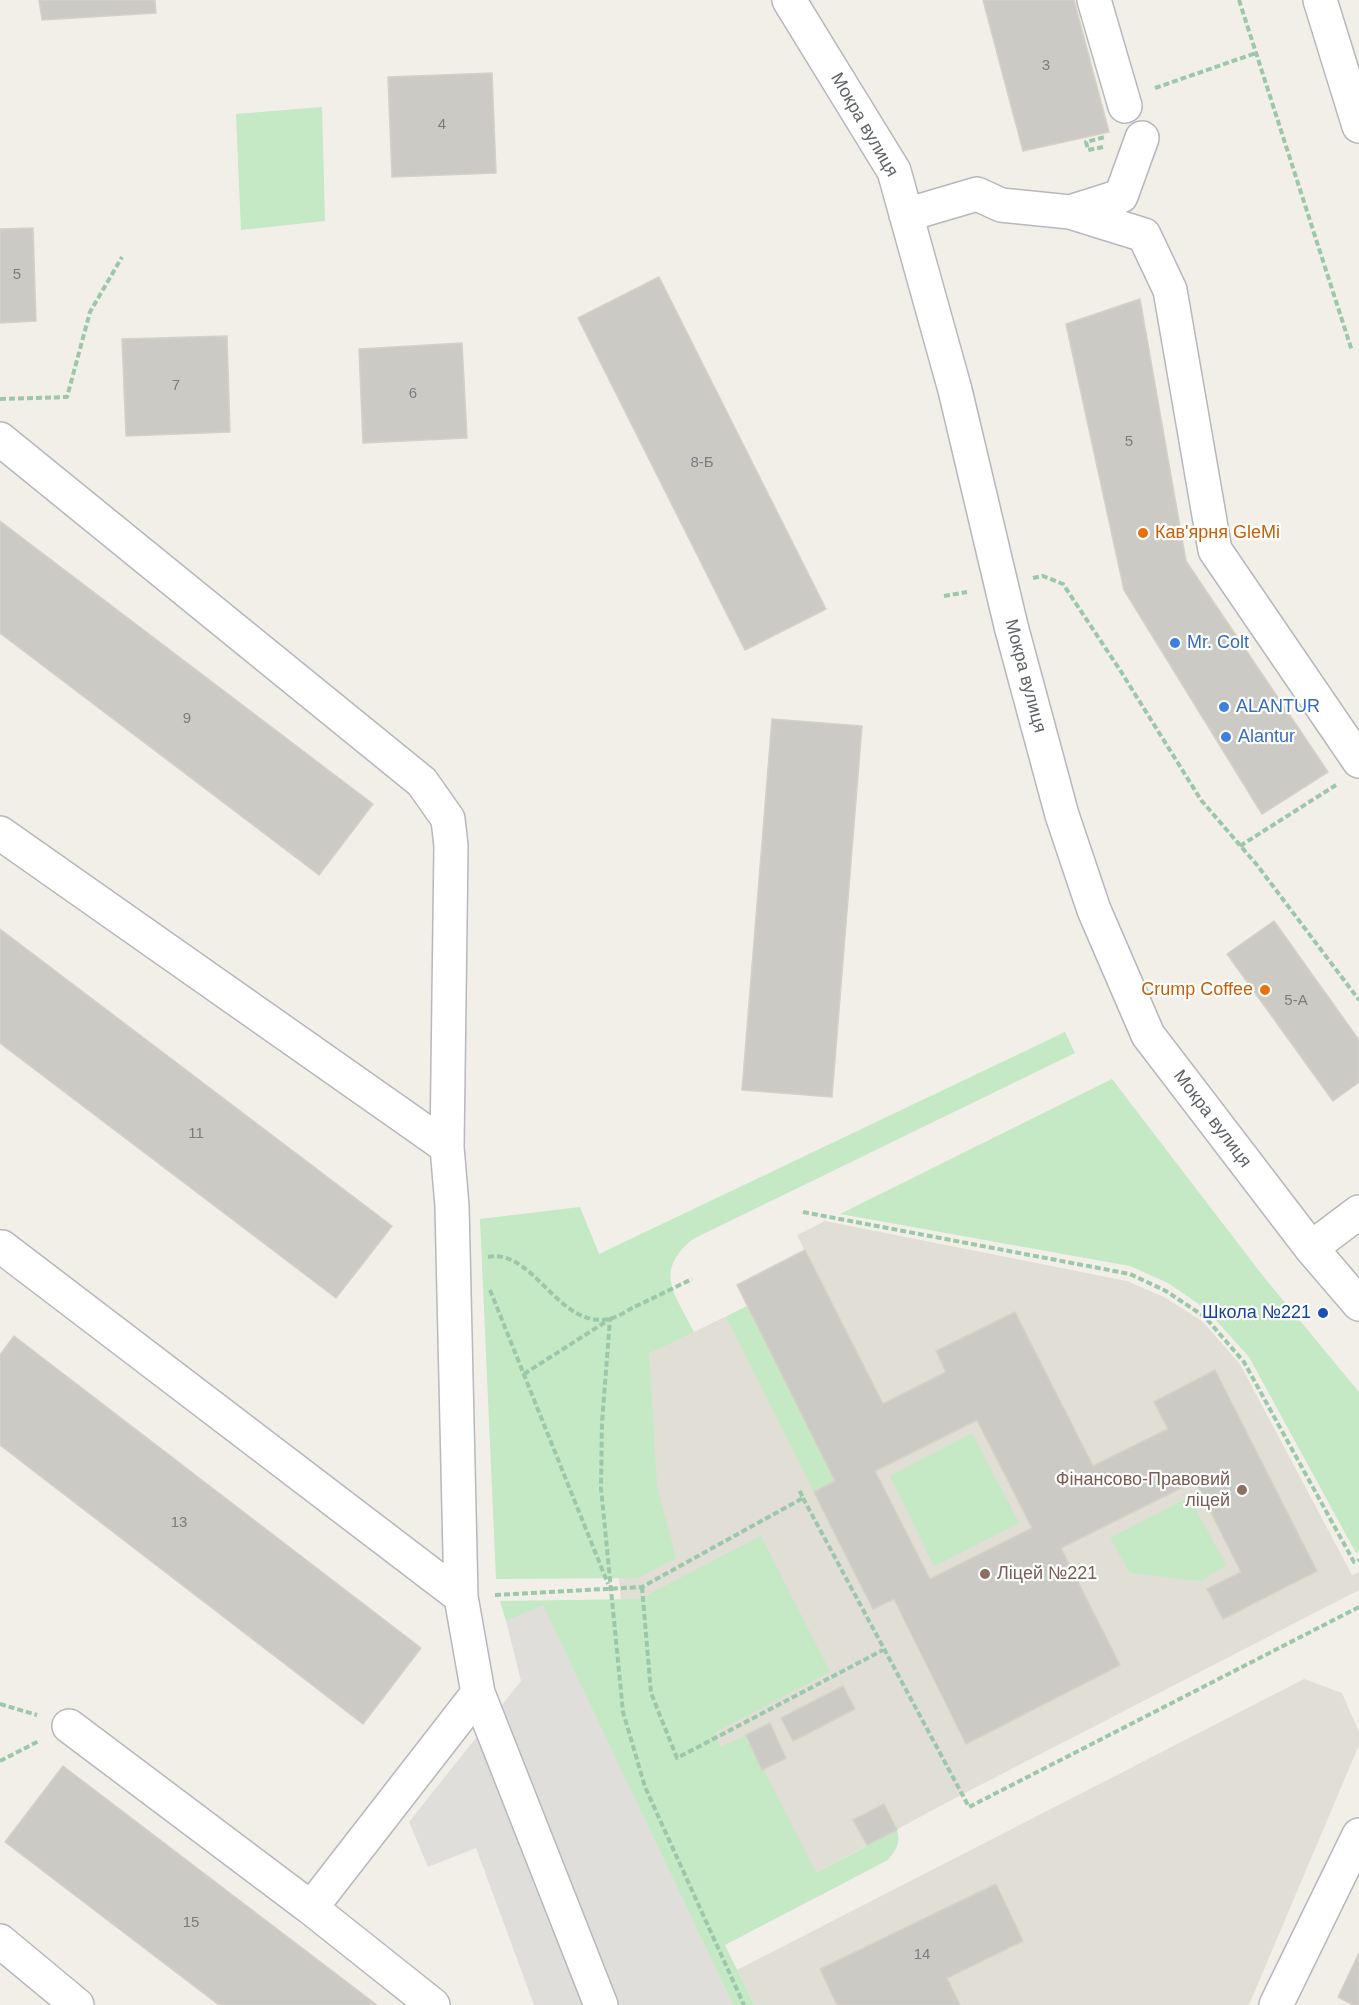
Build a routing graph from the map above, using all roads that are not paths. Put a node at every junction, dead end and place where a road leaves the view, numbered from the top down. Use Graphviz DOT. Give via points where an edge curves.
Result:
graph roads {
  1 [pos="789,0"];
  2 [pos="1094,0"];
  3 [pos="1320,0"];
  4 [pos="1125,106"];
  5 [pos="1359,126"];
  6 [pos="1142,138"];
  7 [pos="1070,212"];
  8 [pos="906,215"];
  9 [pos="0,439"];
  10 [pos="1349,772"];
  11 [pos="0,833"];
  12 [pos="447,1147"];
  13 [pos="1359,1212"];
  14 [pos="2,1247"];
  15 [pos="1311,1248"];
  16 [pos="1359,1304"];
  17 [pos="461,1597"];
  18 [pos="478,1693"];
  19 [pos="69,1726"];
  20 [pos="1359,1835"];
  21 [pos="311,1908"];
  22 [pos="0,1941"];
  23 [pos="77,2005"];
  24 [pos="433,2005"];
  25 [pos="602,2005"];
  26 [pos="1276,2005"];
  1 -- 8 [label="street, Мокра вулиця" via="894,171"];
  2 -- 4 [label="street"];
  3 -- 5 [label="street"];
  6 -- 7 [label="street" via="1121,196"];
  7 -- 8 [label="street" via="1001,205 977,194"];
  7 -- 10 [label="street" via="1144,235 1170,290 1215,550"];
  8 -- 15 [label="street, Мокра вулиця" via="955,390 1011,626 1056,793 1094,910 1148,1035"];
  9 -- 12 [label="street" via="422,782 448,819"];
  11 -- 12 [label="street"];
  12 -- 17 [label="street" via="452,1206"];
  13 -- 15 [label="street"];
  14 -- 17 [label="street"];
  15 -- 16 [label="street, Мокра вулиця"];
  17 -- 18 [label="street"];
  18 -- 21 [label="street"];
  18 -- 25 [label="street"];
  19 -- 21 [label="street"];
  20 -- 26 [label="street"];
  21 -- 24 [label="street"];
  22 -- 23 [label="street"];
}
